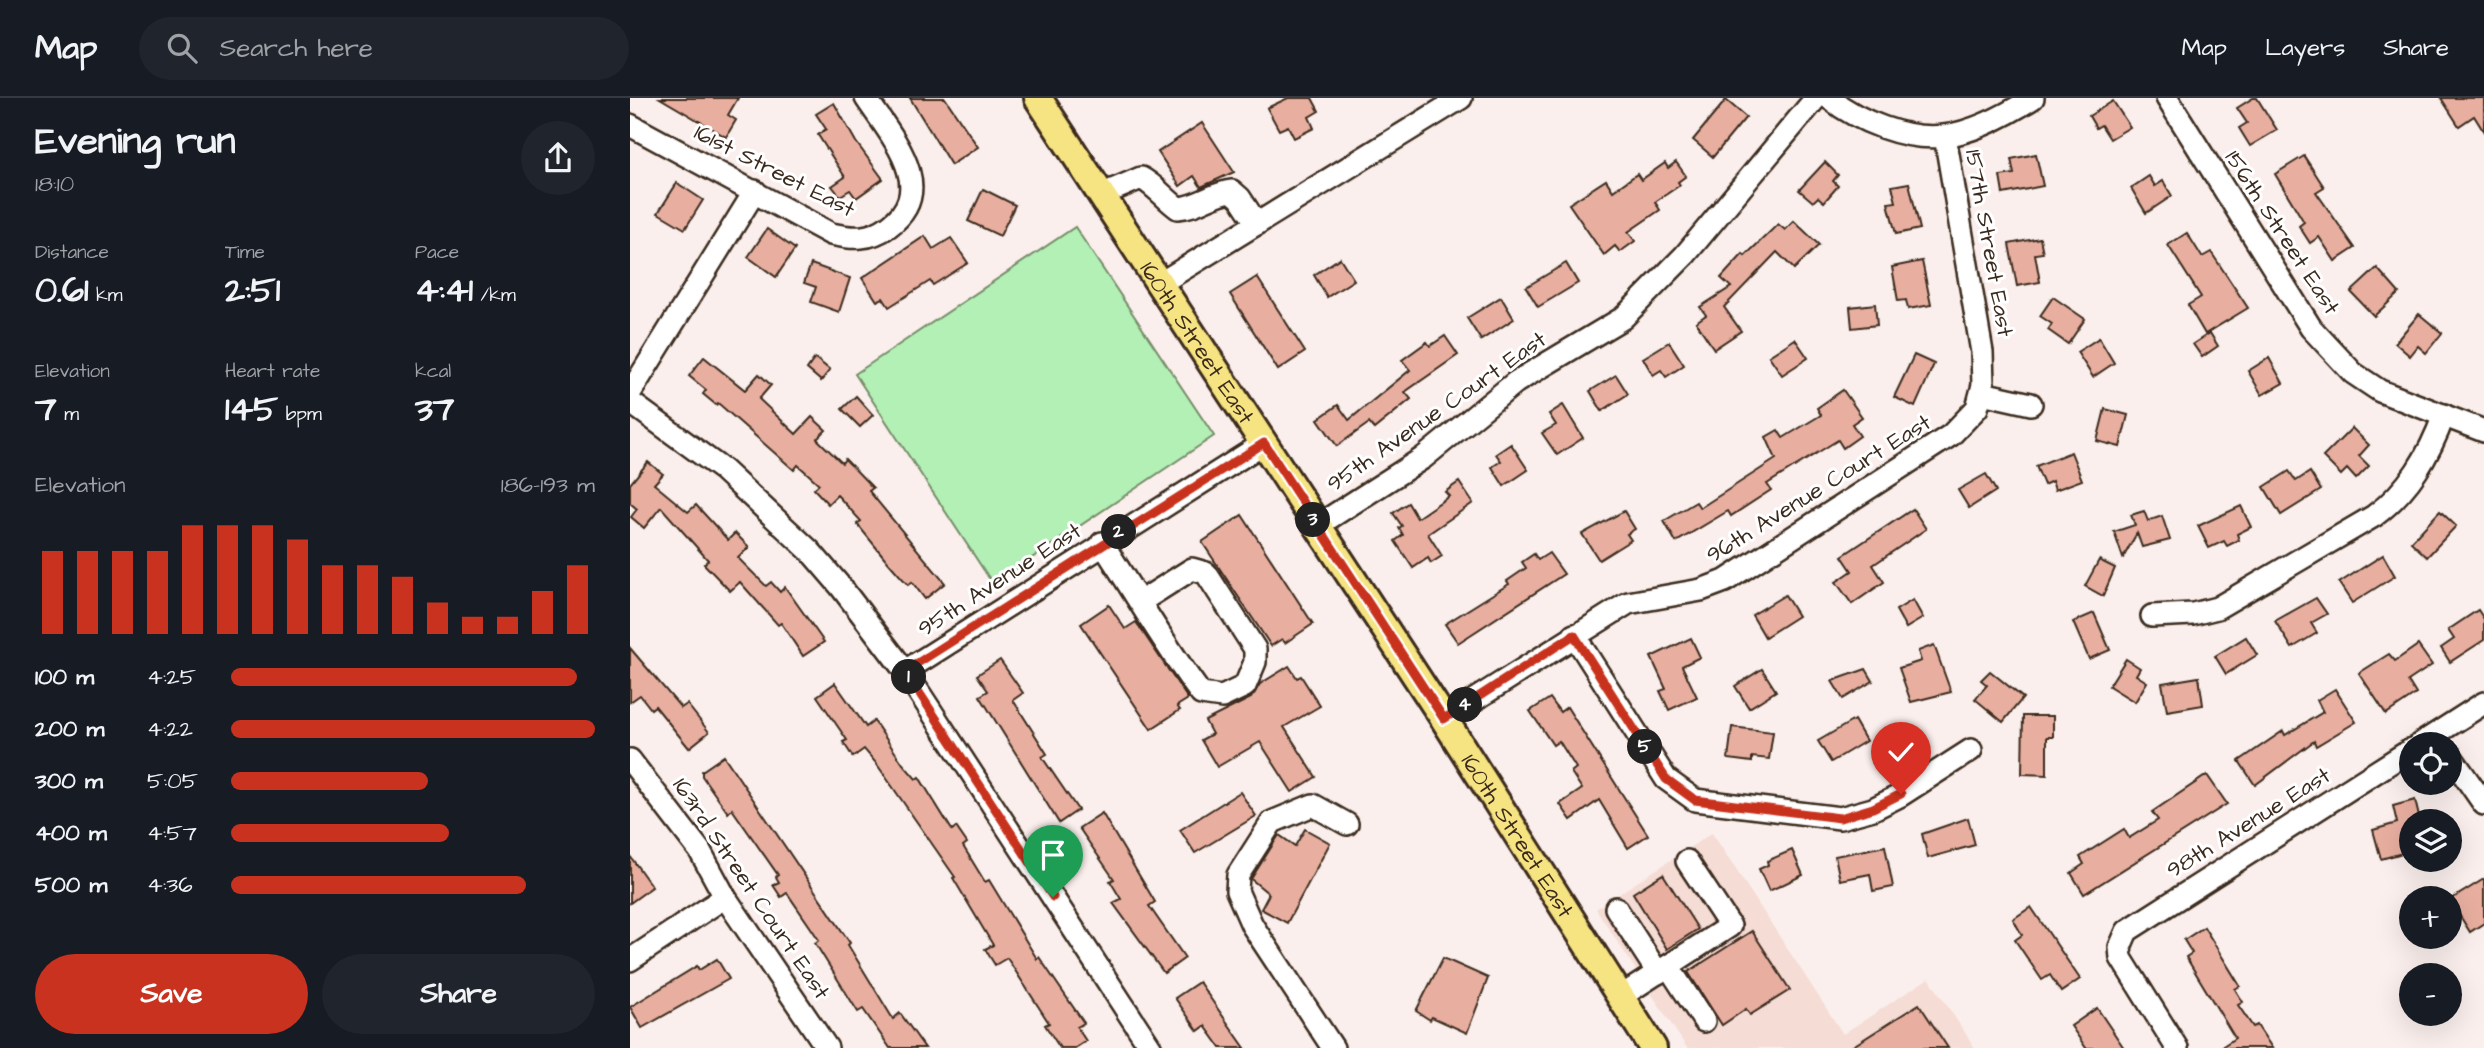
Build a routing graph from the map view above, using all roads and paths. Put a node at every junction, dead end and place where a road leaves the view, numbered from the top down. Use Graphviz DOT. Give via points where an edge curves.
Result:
graph roads {
  1 [pos="866,98"];
  2 [pos="1038,98"];
  3 [pos="1461,98"];
  4 [pos="1816,98"];
  5 [pos="1829,98"];
  6 [pos="2033,98"];
  7 [pos="2167,98"];
  8 [pos="630,125"];
  9 [pos="1945,136"];
  10 [pos="755,191"];
  11 [pos="1101,195"];
  12 [pos="1256,224"];
  13 [pos="1159,284"];
  14 [pos="630,393"];
  15 [pos="1982,393"];
  16 [pos="630,402"];
  17 [pos="2031,404"];
  18 [pos="2444,415"];
  19 [pos="2484,430"];
  20 [pos="1264,443"];
  21 [pos="1317,526"];
  22 [pos="1102,543"];
  23 [pos="1140,601"];
  24 [pos="2152,616"];
  25 [pos="1574,635"];
  26 [pos="905,671"];
  27 [pos="2484,703"];
  28 [pos="1444,719"];
  29 [pos="2443,732"];
  30 [pos="1971,750"];
  31 [pos="2399,757"];
  32 [pos="630,760"];
  33 [pos="2462,772"];
  34 [pos="2484,804"];
  35 [pos="1348,824"];
  36 [pos="1688,861"];
  37 [pos="725,897"];
  38 [pos="1616,908"];
  39 [pos="630,960"];
  40 [pos="1663,970"];
  41 [pos="1620,998"];
  42 [pos="1704,1021"];
  43 [pos="827,1048"];
  44 [pos="1151,1048"];
  45 [pos="1333,1048"];
  46 [pos="1653,1048"];
  47 [pos="2177,1048"];
  1 -- 10 [label="street, 161st Street East" via="910,169 913,188 905,209 884,229 852,239 831,234"];
  2 -- 11 [label="main road, 160th Street East"];
  3 -- 12 [label="street"];
  4 -- 21 [label="street, 95th Avenue Court East" via="1685,255 1623,318 1516,382 1423,458"];
  5 -- 9 [label="street, 157th Street East" via="1872,123 1908,133"];
  6 -- 9 [label="street" via="1993,120"];
  7 -- 18 [label="street, 156th Street East" via="2311,328 2353,373 2380,391"];
  8 -- 10 [label="street, 161st Street East"];
  9 -- 15 [label="street, 157th Street East" via="1982,352"];
  10 -- 14 [label="street"];
  11 -- 12 [label="street" via="1142,178 1178,208 1232,191"];
  11 -- 13 [label="main road, 160th Street East"];
  12 -- 13 [label="street"];
  13 -- 20 [label="main road, 160th Street East"];
  15 -- 17 [label="street"];
  15 -- 25 [label="street, 96th Avenue Court East" via="1969,419 1951,435 1741,572 1701,590 1628,603"];
  16 -- 26 [label="street" via="723,470 803,544"];
  18 -- 19 [label="street, 156th Street East"];
  18 -- 24 [label="street" via="2420,468 2374,516 2217,608"];
  20 -- 21 [label="main road, 160th Street East"];
  20 -- 22 [label="street, 95th Avenue East"];
  21 -- 28 [label="main road, 160th Street East"];
  22 -- 23 [label="street"];
  22 -- 26 [label="street, 95th Avenue East"];
  23 -- 23 [label="street" via="1201,694 1222,697 1245,686 1252,674 1255,649 1206,573 1192,569"];
  25 -- 28 [label="street, 96th Avenue Court East"];
  25 -- 30 [label="street" via="1666,779 1695,800 1840,818 1901,794"];
  26 -- 44 [label="street"];
  27 -- 29 [label="street"];
  28 -- 41 [label="main road, 160th Street East"];
  31 -- 47 [label="street, 98th Avenue East" via="2133,926 2120,947 2127,969"];
  32 -- 37 [label="street, 163rd Street Court East" via="700,851"];
  33 -- 34 [label="street"];
  35 -- 45 [label="street" via="1313,804 1272,822 1238,875 1240,903 1252,925"];
  36 -- 40 [label="street" via="1730,926"];
  37 -- 39 [label="street"];
  37 -- 43 [label="street, 163rd Street Court East"];
  38 -- 40 [label="street"];
  40 -- 41 [label="street"];
  40 -- 42 [label="street"];
  41 -- 46 [label="main road, 160th Street East"];
}
